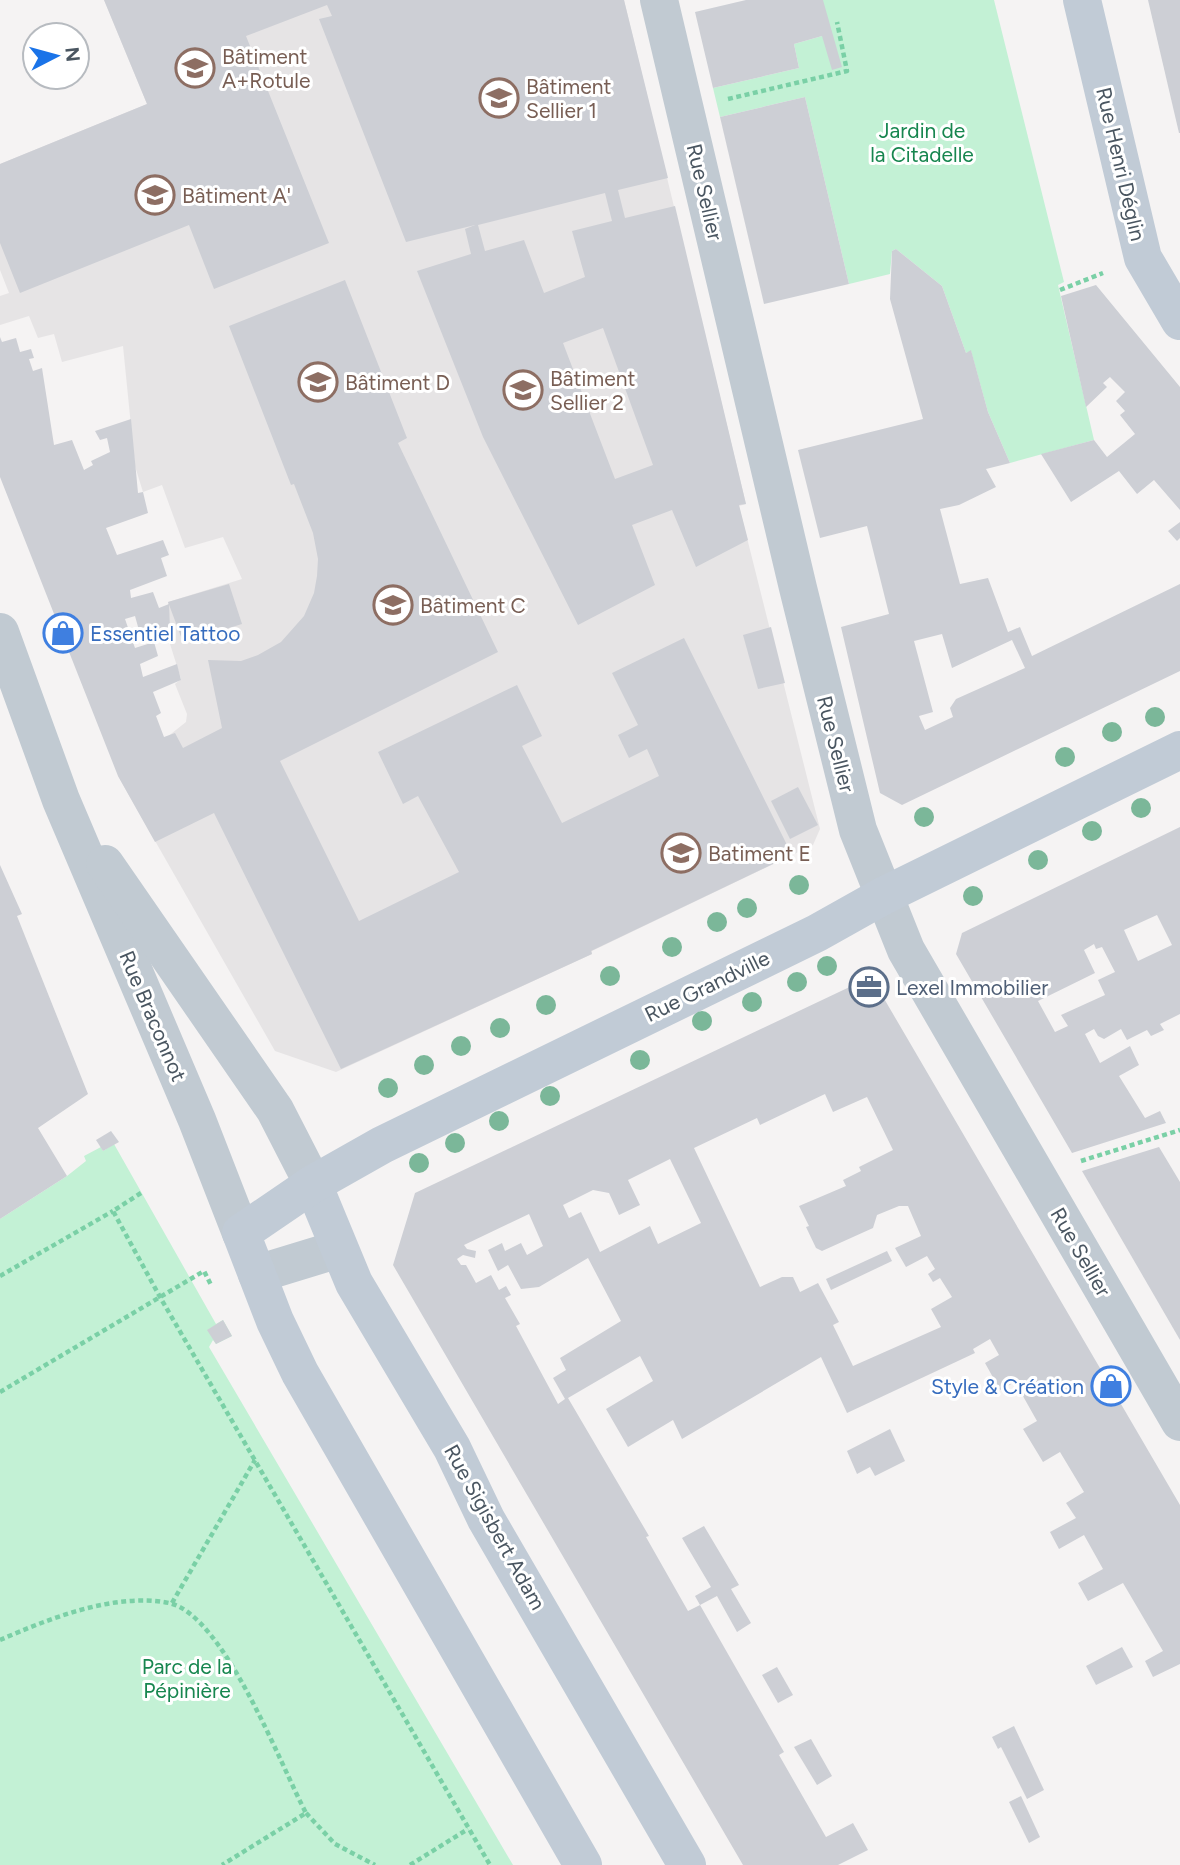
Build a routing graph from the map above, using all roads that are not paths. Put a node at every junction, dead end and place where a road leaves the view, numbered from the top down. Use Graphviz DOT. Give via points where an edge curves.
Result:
graph roads {
  1 [pos="659,0"];
  2 [pos="1082,0"];
  3 [pos="1180,321"];
  4 [pos="0,632"];
  5 [pos="1180,750"];
  6 [pos="61,800"];
  7 [pos="883,896"];
  8 [pos="313,1184"];
  9 [pos="241,1233"];
  10 [pos="339,1249"];
  11 [pos="257,1274"];
  12 [pos="1180,1422"];
  13 [pos="583,1865"];
  14 [pos="687,1865"];
  1 -- 7 [label="street, Rue Sellier" via="858,830"];
  2 -- 3 [label="main road, Rue Henri Déglin" via="1143,258"];
  4 -- 6 [label="street, Rue Braconnot"];
  5 -- 7 [label="main road, Rue Grandville"];
  6 -- 8 [label="street, Rue Braconnot" via="275,1110"];
  6 -- 9 [label="street, Rue Braconnot"];
  7 -- 8 [label="main road, Rue Grandville" via="817,933 435,1118"];
  7 -- 12 [label="street, Rue Sellier" via="906,950"];
  8 -- 9 [label="main road, Rue Grandville"];
  8 -- 10 [label="main road, Rue Sigisbert Adam"];
  9 -- 11 [label="main road"];
  10 -- 11 [label="street"];
  10 -- 14 [label="main road, Rue Sigisbert Adam" via="354,1283 452,1448 486,1518"];
  11 -- 13 [label="main road" via="300,1374 329,1427"];
}
